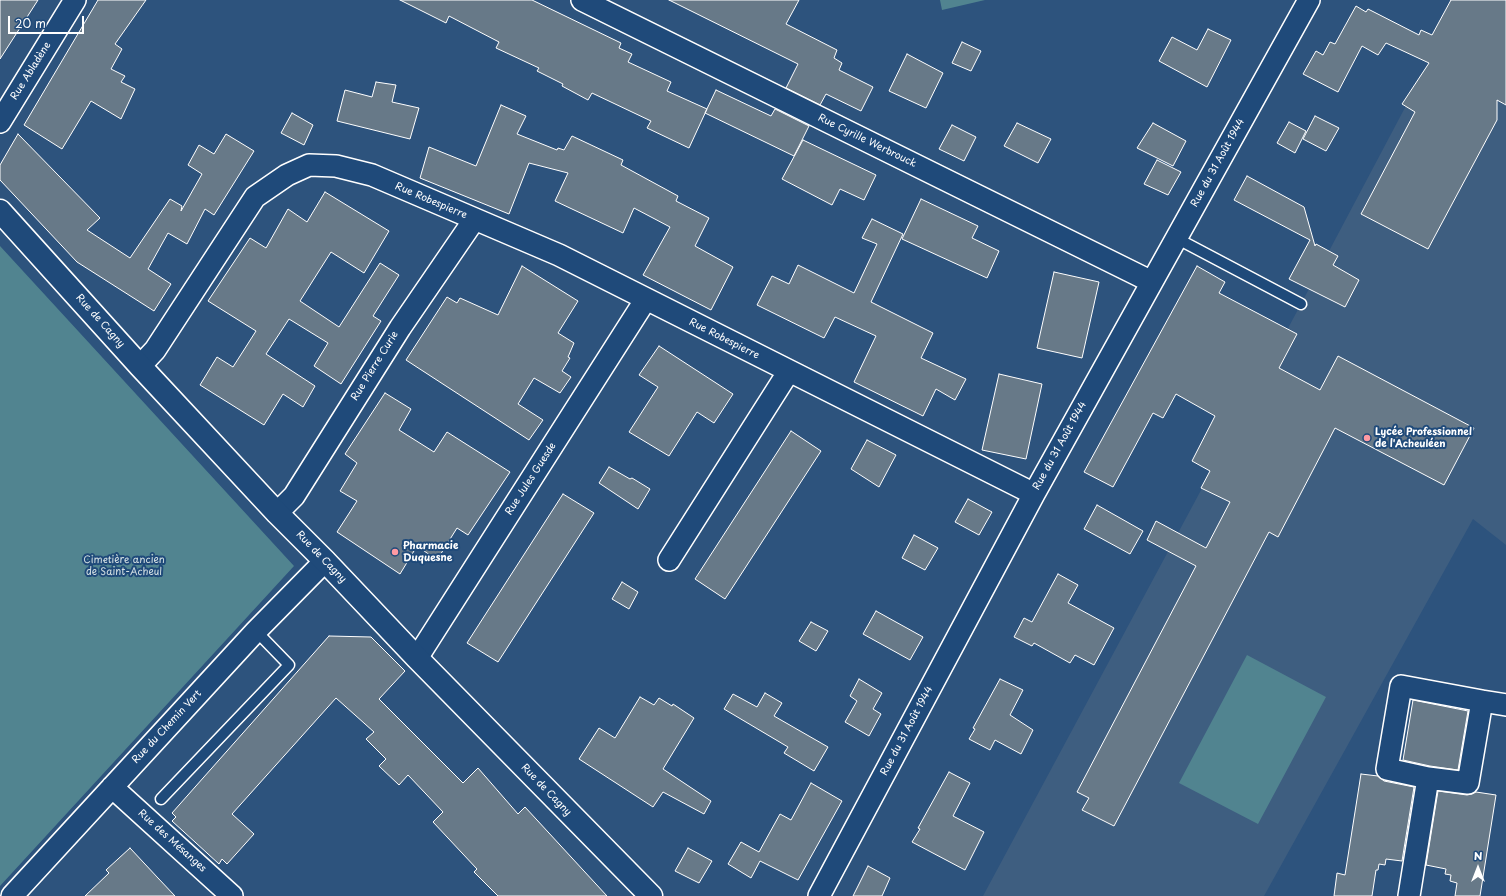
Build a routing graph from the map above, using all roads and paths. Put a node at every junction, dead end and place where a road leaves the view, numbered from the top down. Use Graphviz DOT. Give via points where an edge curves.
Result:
graph roads {
  1 [pos="75,0"];
  2 [pos="582,0"];
  3 [pos="1309,0"];
  4 [pos="0,122"];
  5 [pos="0,211"];
  6 [pos="474,220"];
  7 [pos="1176,238"];
  8 [pos="1152,282"];
  9 [pos="646,299"];
  10 [pos="1301,304"];
  11 [pos="140,366"];
  12 [pos="789,371"];
  13 [pos="1034,494"];
  14 [pos="277,513"];
  15 [pos="669,560"];
  16 [pos="325,561"];
  17 [pos="256,631"];
  18 [pos="417,658"];
  19 [pos="1482,701"];
  20 [pos="1506,705"];
  21 [pos="1428,778"];
  22 [pos="112,787"];
  23 [pos="161,799"];
  24 [pos="12,896"];
  25 [pos="232,896"];
  26 [pos="650,896"];
  27 [pos="819,896"];
  28 [pos="1409,896"];
  1 -- 4 [label="street, Rue Abladène"];
  2 -- 8 [label="street, Rue Cyrille Werbrouck"];
  3 -- 7 [label="street, Rue du 31 Août 1944"];
  5 -- 11 [label="main road, Rue de Cagny"];
  6 -- 9 [label="street, Rue Robespierre" via="559,255"];
  6 -- 11 [label="street, Rue Robespierre" via="372,176 336,166 309,165 286,175 255,197 155,350"];
  6 -- 14 [label="street, Rue Pierre Curie" via="400,328 294,496"];
  7 -- 8 [label="street, Rue du 31 Août 1944"];
  7 -- 10 [label="lane"];
  8 -- 13 [label="street, Rue du 31 Août 1944"];
  9 -- 12 [label="street, Rue Robespierre"];
  9 -- 18 [label="street, Rue Jules Guesde"];
  11 -- 14 [label="main road, Rue de Cagny"];
  12 -- 13 [label="street, Rue Robespierre"];
  12 -- 15 [label="street"];
  13 -- 27 [label="street, Rue du 31 Août 1944"];
  14 -- 16 [label="main road, Rue de Cagny"];
  16 -- 17 [label="street, Rue du Chemin Vert"];
  16 -- 18 [label="main road, Rue de Cagny"];
  17 -- 22 [label="street, Rue du Chemin Vert"];
  17 -- 23 [label="lane" via="289,665"];
  18 -- 26 [label="main road, Rue de Cagny"];
  19 -- 20 [label="street"];
  19 -- 21 [label="street" via="1468,783"];
  19 -- 21 [label="street" via="1401,686 1387,769"];
  21 -- 28 [label="street"];
  22 -- 24 [label="street, Rue du Chemin Vert"];
  22 -- 25 [label="street, Rue des Mésanges"];
}
